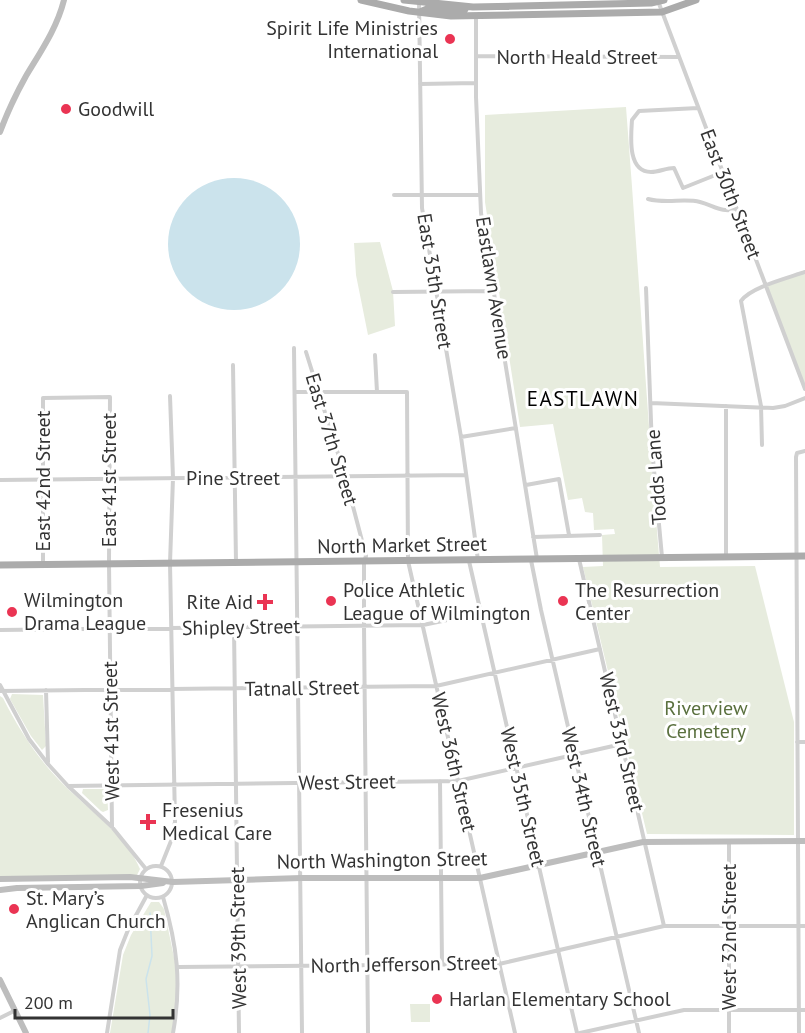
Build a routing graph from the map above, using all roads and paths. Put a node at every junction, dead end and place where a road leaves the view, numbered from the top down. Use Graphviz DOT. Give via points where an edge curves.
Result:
graph roads {
  1 [pos="64,0"];
  2 [pos="361,0"];
  3 [pos="404,0"];
  4 [pos="660,0"];
  5 [pos="696,0"];
  6 [pos="419,1"];
  7 [pos="635,2"];
  8 [pos="474,11"];
  9 [pos="662,12"];
  10 [pos="419,13"];
  11 [pos="476,56"];
  12 [pos="679,57"];
  13 [pos="476,83"];
  14 [pos="420,84"];
  15 [pos="698,108"];
  16 [pos="1,128"];
  17 [pos="723,172"];
  18 [pos="394,195"];
  19 [pos="422,195"];
  20 [pos="479,195"];
  21 [pos="648,199"];
  22 [pos="737,209"];
  23 [pos="805,272"];
  24 [pos="766,286"];
  25 [pos="646,288"];
  26 [pos="493,291"];
  27 [pos="393,292"];
  28 [pos="435,292"];
  29 [pos="294,348"];
  30 [pos="306,352"];
  31 [pos="375,355"];
  32 [pos="233,365"];
  33 [pos="805,389"];
  34 [pos="296,392"];
  35 [pos="377,392"];
  36 [pos="318,393"];
  37 [pos="170,396"];
  38 [pos="42,398"];
  39 [pos="805,398"];
  40 [pos="651,403"];
  41 [pos="726,406"];
  42 [pos="761,406"];
  43 [pos="516,428"];
  44 [pos="461,437"];
  45 [pos="762,445"];
  46 [pos="805,451"];
  47 [pos="407,475"];
  48 [pos="466,475"];
  49 [pos="345,476"];
  50 [pos="109,477"];
  51 [pos="297,477"];
  52 [pos="43,478"];
  53 [pos="172,478"];
  54 [pos="235,478"];
  55 [pos="0,480"];
  56 [pos="526,484"];
  57 [pos="569,535"];
  58 [pos="600,535"];
  59 [pos="533,537"];
  60 [pos="802,556"];
  61 [pos="726,557"];
  62 [pos="662,558"];
  63 [pos="579,559"];
  64 [pos="478,560"];
  65 [pos="534,560"];
  66 [pos="408,561"];
  67 [pos="469,561"];
  68 [pos="170,562"];
  69 [pos="364,562"];
  70 [pos="109,563"];
  71 [pos="236,563"];
  72 [pos="297,563"];
  73 [pos="43,564"];
  74 [pos="0,565"];
  75 [pos="481,613"];
  76 [pos="423,625"];
  77 [pos="364,626"];
  78 [pos="234,627"];
  79 [pos="298,627"];
  80 [pos="171,628"];
  81 [pos="110,629"];
  82 [pos="0,630"];
  83 [pos="797,647"];
  84 [pos="805,647"];
  85 [pos="600,649"];
  86 [pos="553,660"];
  87 [pos="495,673"];
  88 [pos="0,685"];
  89 [pos="436,686"];
  90 [pos="365,687"];
  91 [pos="235,688"];
  92 [pos="299,688"];
  93 [pos="172,689"];
  94 [pos="46,690"];
  95 [pos="110,690"];
  96 [pos="1,691"];
  97 [pos="797,742"];
  98 [pos="805,742"];
  99 [pos="622,744"];
  100 [pos="575,755"];
  101 [pos="48,764"];
  102 [pos="517,768"];
  103 [pos="440,781"];
  104 [pos="458,781"];
  105 [pos="366,782"];
  106 [pos="300,783"];
  107 [pos="174,784"];
  108 [pos="236,784"];
  109 [pos="112,785"];
  110 [pos="68,786"];
  111 [pos="112,827"];
  112 [pos="729,841"];
  113 [pos="801,841"];
  114 [pos="643,842"];
  115 [pos="597,852"];
  116 [pos="539,865"];
  117 [pos="161,866"];
  118 [pos="146,869"];
  119 [pos="140,878"];
  120 [pos="301,878"];
  121 [pos="367,878"];
  122 [pos="441,878"];
  123 [pos="480,878"];
  124 [pos="0,879"];
  125 [pos="237,879"];
  126 [pos="173,882"];
  127 [pos="141,886"];
  128 [pos="0,890"];
  129 [pos="147,896"];
  130 [pos="163,897"];
  131 [pos="664,926"];
  132 [pos="729,926"];
  133 [pos="798,926"];
  134 [pos="805,926"];
  135 [pos="616,937"];
  136 [pos="558,950"];
  137 [pos="442,964"];
  138 [pos="499,964"];
  139 [pos="368,965"];
  140 [pos="238,966"];
  141 [pos="302,966"];
  142 [pos="178,967"];
  143 [pos="0,980"];
  144 [pos="729,1010"];
  145 [pos="798,1010"];
  146 [pos="805,1010"];
  147 [pos="14,1011"];
  148 [pos="0,1018"];
  149 [pos="636,1021"];
  150 [pos="26,1033"];
  151 [pos="107,1033"];
  152 [pos="173,1033"];
  153 [pos="239,1033"];
  154 [pos="302,1033"];
  155 [pos="368,1033"];
  156 [pos="515,1033"];
  157 [pos="579,1033"];
  158 [pos="639,1033"];
  159 [pos="729,1033"];
  160 [pos="799,1033"];
  1 -- 16 [label="main road" via="60,20"];
  2 -- 10 [label="main road"];
  3 -- 6 [label="main road"];
  4 -- 7 [label="main road"];
  4 -- 9 [label="street, East 30th Street"];
  5 -- 9 [label="main road"];
  6 -- 8 [label="main road"];
  6 -- 10 [label="street, East 35th Street"];
  7 -- 8 [label="main road"];
  8 -- 9 [label="main road"];
  8 -- 10 [label="main road" via="427,9"];
  8 -- 11 [label="street, Eastlawn Avenue"];
  9 -- 12 [label="street, East 30th Street"];
  10 -- 14 [label="street, East 35th Street"];
  11 -- 12 [label="street, North Heald Street"];
  11 -- 13 [label="street, Eastlawn Avenue"];
  12 -- 15 [label="street, East 30th Street"];
  13 -- 14 [label="street"];
  13 -- 20 [label="street, Eastlawn Avenue"];
  14 -- 19 [label="street, East 35th Street"];
  15 -- 17 [label="street, East 30th Street"];
  15 -- 17 [label="street" via="639,111 632,120 634,162 645,171 674,168 683,188"];
  17 -- 22 [label="street, East 30th Street"];
  18 -- 19 [label="street"];
  19 -- 20 [label="street"];
  19 -- 28 [label="street, East 35th Street"];
  20 -- 26 [label="street, Eastlawn Avenue"];
  21 -- 22 [label="street" via="700,202 717,210"];
  22 -- 24 [label="street, East 30th Street"];
  23 -- 24 [label="street"];
  24 -- 33 [label="street, East 30th Street"];
  24 -- 42 [label="street" via="741,302"];
  25 -- 40 [label="street, Todds Lane"];
  26 -- 28 [label="street"];
  26 -- 43 [label="street, Eastlawn Avenue"];
  27 -- 28 [label="street"];
  28 -- 44 [label="street, East 35th Street"];
  29 -- 34 [label="street"];
  30 -- 36 [label="street, East 37th Street"];
  31 -- 35 [label="street"];
  32 -- 54 [label="street"];
  34 -- 36 [label="street"];
  34 -- 51 [label="street"];
  35 -- 36 [label="street"];
  35 -- 47 [label="street, West 36th Street" via="407,392"];
  36 -- 49 [label="street, East 37th Street"];
  37 -- 53 [label="street"];
  38 -- 50 [label="street, East 41st Street" via="110,397"];
  38 -- 52 [label="street, East 42nd Street"];
  39 -- 42 [label="street" via="785,406"];
  40 -- 41 [label="street"];
  40 -- 62 [label="street, Todds Lane"];
  41 -- 42 [label="street"];
  41 -- 61 [label="street"];
  42 -- 45 [label="street"];
  43 -- 44 [label="street"];
  43 -- 56 [label="street, Eastlawn Avenue"];
  44 -- 48 [label="street, East 35th Street"];
  46 -- 60 [label="street" via="796,457"];
  47 -- 48 [label="street, Pine Street"];
  47 -- 49 [label="street, Pine Street"];
  47 -- 66 [label="street, West 36th Street"];
  48 -- 64 [label="street, East 35th Street"];
  49 -- 51 [label="street, Pine Street"];
  49 -- 69 [label="street, East 37th Street" via="366,556"];
  50 -- 52 [label="street, Pine Street"];
  50 -- 53 [label="street, Pine Street"];
  50 -- 70 [label="street, East 41st Street"];
  51 -- 54 [label="street, Pine Street"];
  51 -- 72 [label="street"];
  52 -- 55 [label="street, Pine Street"];
  52 -- 73 [label="street, East 42nd Street"];
  53 -- 54 [label="street, Pine Street"];
  53 -- 68 [label="street"];
  54 -- 71 [label="street"];
  56 -- 57 [label="street" via="559,479"];
  56 -- 59 [label="street, Eastlawn Avenue"];
  57 -- 58 [label="street"];
  57 -- 59 [label="street"];
  59 -- 65 [label="street, Eastlawn Avenue"];
  60 -- 61 [label="main road, North Market Street"];
  60 -- 83 [label="street"];
  61 -- 62 [label="main road, North Market Street"];
  62 -- 63 [label="main road, North Market Street"];
  63 -- 65 [label="main road, North Market Street"];
  63 -- 85 [label="street, West 33rd Street"];
  64 -- 65 [label="main road, North Market Street"];
  64 -- 67 [label="main road, North Market Street"];
  65 -- 86 [label="street, West 34th Street"];
  66 -- 67 [label="main road, North Market Street"];
  66 -- 69 [label="main road, North Market Street"];
  66 -- 76 [label="street, West 36th Street"];
  67 -- 75 [label="street, West 35th Street"];
  68 -- 70 [label="main road, North Market Street"];
  68 -- 71 [label="main road, North Market Street"];
  68 -- 80 [label="street"];
  69 -- 72 [label="main road, North Market Street"];
  69 -- 77 [label="street, East 37th Street"];
  70 -- 73 [label="main road, North Market Street"];
  70 -- 81 [label="street, West 41st Street"];
  71 -- 72 [label="main road, North Market Street"];
  72 -- 79 [label="street"];
  73 -- 74 [label="main road, North Market Street"];
  75 -- 76 [label="street, Shipley Street"];
  75 -- 87 [label="street, West 35th Street"];
  76 -- 77 [label="street, Shipley Street"];
  76 -- 89 [label="street, West 36th Street"];
  77 -- 79 [label="street, Shipley Street"];
  77 -- 90 [label="street, East 37th Street"];
  78 -- 79 [label="street, Shipley Street"];
  78 -- 80 [label="street, Shipley Street"];
  78 -- 91 [label="street, West 39th Street"];
  79 -- 92 [label="street"];
  80 -- 81 [label="street, Shipley Street"];
  80 -- 93 [label="street"];
  81 -- 82 [label="street, Shipley Street"];
  81 -- 95 [label="street, West 41st Street"];
  83 -- 84 [label="street"];
  83 -- 97 [label="street"];
  85 -- 86 [label="street, Tatnall Street"];
  85 -- 99 [label="street, West 33rd Street"];
  86 -- 87 [label="street, Tatnall Street"];
  86 -- 100 [label="street, West 34th Street"];
  87 -- 89 [label="street, Tatnall Street"];
  87 -- 102 [label="street, West 35th Street"];
  88 -- 96 [label="street"];
  89 -- 90 [label="street, Tatnall Street"];
  89 -- 104 [label="street, West 36th Street"];
  90 -- 92 [label="street, Tatnall Street"];
  90 -- 105 [label="street, East 37th Street"];
  91 -- 92 [label="street, Tatnall Street"];
  91 -- 93 [label="street, Tatnall Street"];
  91 -- 108 [label="street, West 39th Street"];
  92 -- 106 [label="street"];
  93 -- 95 [label="street, Tatnall Street"];
  93 -- 107 [label="street"];
  94 -- 95 [label="street, Tatnall Street"];
  94 -- 96 [label="street, Tatnall Street"];
  94 -- 101 [label="street"];
  95 -- 109 [label="street, West 41st Street"];
  96 -- 101 [label="street"];
  97 -- 98 [label="street"];
  97 -- 113 [label="street"];
  99 -- 100 [label="street, West Street"];
  99 -- 114 [label="street, West 33rd Street"];
  100 -- 102 [label="street, West Street"];
  100 -- 115 [label="street, West 34th Street"];
  101 -- 110 [label="street"];
  102 -- 104 [label="street, West Street"];
  102 -- 116 [label="street, West 35th Street"];
  103 -- 104 [label="street, West Street"];
  103 -- 105 [label="street, West Street"];
  103 -- 122 [label="street"];
  104 -- 123 [label="street, West 36th Street"];
  105 -- 106 [label="street, West Street"];
  105 -- 121 [label="street, East 37th Street"];
  106 -- 108 [label="street, West Street"];
  106 -- 120 [label="street"];
  107 -- 108 [label="street, West Street"];
  107 -- 109 [label="street, West Street"];
  107 -- 117 [label="street" via="174,831"];
  108 -- 125 [label="street, West 39th Street"];
  109 -- 110 [label="street, West Street"];
  109 -- 111 [label="street, West 41st Street"];
  110 -- 111 [label="street"];
  111 -- 118 [label="street"];
  112 -- 113 [label="main road, North Washington Street"];
  112 -- 114 [label="main road, North Washington Street"];
  112 -- 132 [label="street, West 32nd Street"];
  113 -- 133 [label="street"];
  114 -- 115 [label="main road, North Washington Street"];
  114 -- 131 [label="street, West 33rd Street"];
  115 -- 116 [label="main road, North Washington Street"];
  115 -- 135 [label="street, West 34th Street"];
  116 -- 123 [label="main road, North Washington Street"];
  116 -- 136 [label="street, West 35th Street"];
  117 -- 118 [label="street"];
  117 -- 126 [label="street"];
  118 -- 119 [label="street"];
  119 -- 124 [label="main road, North Washington Street"];
  119 -- 126 [label="main road, North Washington Street"];
  119 -- 127 [label="street"];
  120 -- 121 [label="main road, North Washington Street"];
  120 -- 125 [label="main road, North Washington Street"];
  120 -- 141 [label="street"];
  121 -- 122 [label="main road, North Washington Street"];
  121 -- 139 [label="street, East 37th Street"];
  122 -- 123 [label="main road, North Washington Street"];
  122 -- 137 [label="street"];
  123 -- 138 [label="street, West 36th Street"];
  125 -- 126 [label="main road, North Washington Street"];
  125 -- 140 [label="street, West 39th Street"];
  126 -- 127 [label="main road, North Washington Street"];
  126 -- 130 [label="street"];
  127 -- 128 [label="main road, North Washington Street"];
  127 -- 129 [label="street"];
  129 -- 130 [label="street"];
  129 -- 151 [label="street" via="120,950"];
  130 -- 142 [label="street"];
  131 -- 132 [label="street, North Jefferson Street"];
  131 -- 135 [label="street, North Jefferson Street"];
  132 -- 133 [label="street, North Jefferson Street"];
  132 -- 144 [label="street, West 32nd Street"];
  133 -- 134 [label="street, North Jefferson Street"];
  133 -- 145 [label="street"];
  135 -- 136 [label="street, North Jefferson Street"];
  135 -- 149 [label="street, West 34th Street"];
  136 -- 138 [label="street, North Jefferson Street"];
  136 -- 157 [label="street, West 35th Street"];
  137 -- 138 [label="street, North Jefferson Street"];
  137 -- 139 [label="street, North Jefferson Street"];
  138 -- 156 [label="street, West 36th Street"];
  139 -- 141 [label="street, North Jefferson Street"];
  139 -- 155 [label="street, East 37th Street"];
  140 -- 141 [label="street, North Jefferson Street"];
  140 -- 142 [label="street, North Jefferson Street"];
  140 -- 153 [label="street, West 39th Street"];
  141 -- 154 [label="street"];
  142 -- 152 [label="street"];
  143 -- 147 [label="main road"];
  144 -- 145 [label="street"];
  144 -- 149 [label="street" via="684,1010"];
  144 -- 159 [label="street, West 32nd Street"];
  145 -- 146 [label="street"];
  145 -- 160 [label="street"];
  147 -- 148 [label="street"];
  147 -- 150 [label="main road"];
  149 -- 157 [label="street"];
  149 -- 158 [label="street, West 34th Street"];
}
